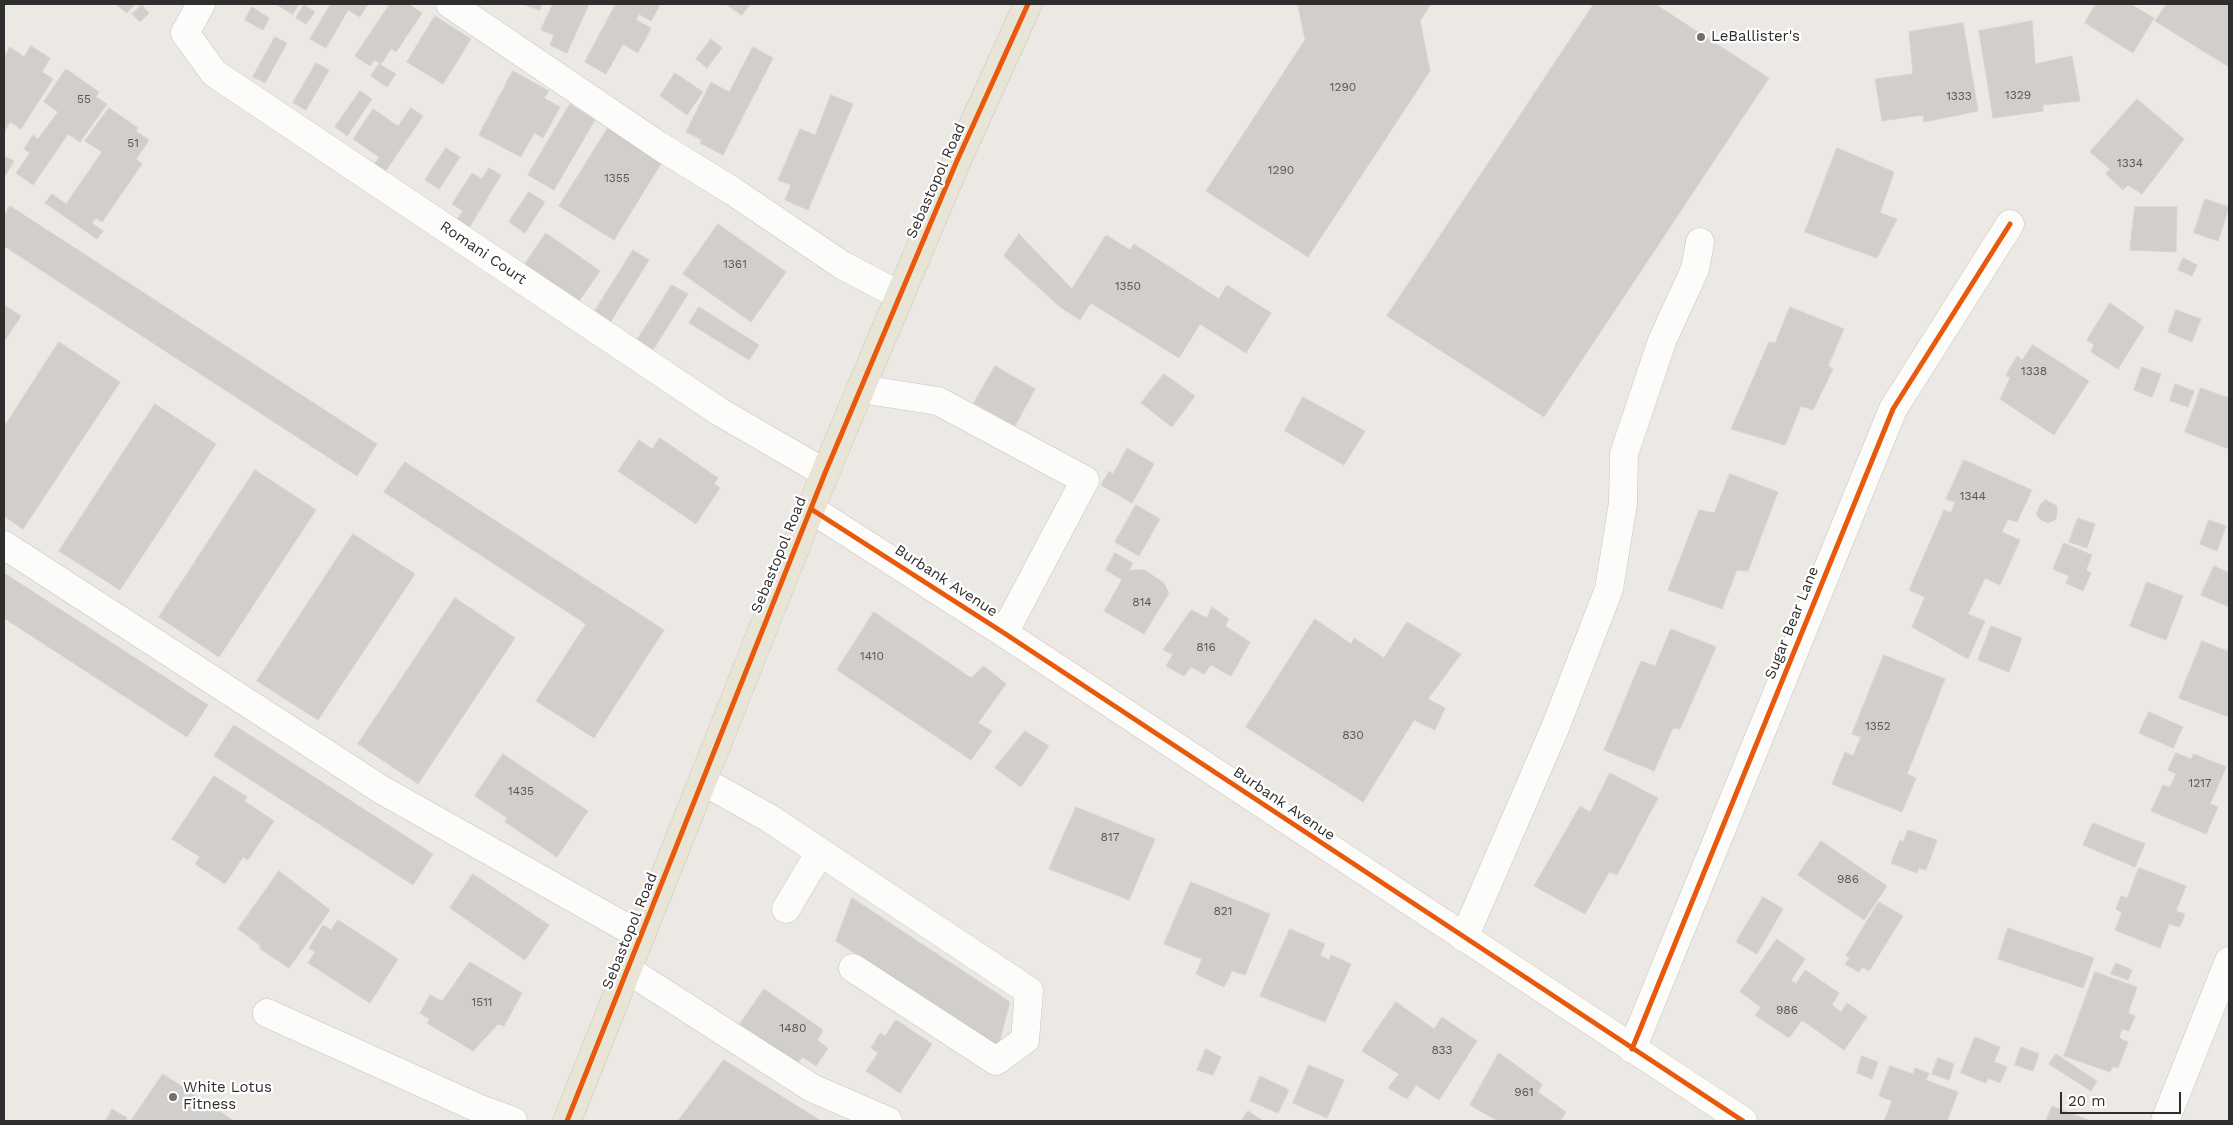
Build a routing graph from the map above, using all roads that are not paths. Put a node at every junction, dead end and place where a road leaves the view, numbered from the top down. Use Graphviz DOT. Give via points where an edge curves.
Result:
graph roads {
  1 [pos="201,4"];
  2 [pos="450,4"];
  3 [pos="1028,4"];
  4 [pos="2010,224"];
  5 [pos="1700,242"];
  6 [pos="899,295"];
  7 [pos="860,389"];
  8 [pos="825,473"];
  9 [pos="811,509"];
  10 [pos="4,545"];
  11 [pos="1004,633"];
  12 [pos="703,781"];
  13 [pos="820,852"];
  14 [pos="786,909"];
  15 [pos="641,936"];
  16 [pos="1464,938"];
  17 [pos="2229,961"];
  18 [pos="853,968"];
  19 [pos="628,970"];
  20 [pos="267,1013"];
  21 [pos="1632,1049"];
  22 [pos="513,1121"];
  23 [pos="567,1121"];
  24 [pos="888,1121"];
  25 [pos="1743,1121"];
  26 [pos="2165,1121"];
  1 -- 8 [label="street, Romani Court" via="185,33 214,72 720,412"];
  2 -- 6 [label="street" via="842,265"];
  3 -- 6 [label="main road, Sebastopol Road"];
  4 -- 21 [label="street, Sugar Bear Lane" via="1893,409"];
  5 -- 16 [label="street" via="1695,270 1662,341 1624,454 1623,503 1609,589 1554,728"];
  6 -- 7 [label="main road, Sebastopol Road"];
  7 -- 8 [label="main road, Sebastopol Road"];
  7 -- 11 [label="street" via="938,401 1085,480"];
  8 -- 9 [label="main road, Sebastopol Road"];
  9 -- 11 [label="street, Burbank Avenue"];
  9 -- 12 [label="main road, Sebastopol Road"];
  10 -- 15 [label="street" via="382,790"];
  11 -- 16 [label="street, Burbank Avenue"];
  12 -- 13 [label="street" via="769,818"];
  12 -- 15 [label="main road, Sebastopol Road"];
  13 -- 14 [label="street"];
  13 -- 18 [label="street" via="1029,991 1025,1040 996,1061"];
  15 -- 19 [label="main road, Sebastopol Road"];
  16 -- 21 [label="street, Burbank Avenue"];
  17 -- 26 [label="street"];
  19 -- 23 [label="main road, Sebastopol Road"];
  19 -- 24 [label="street" via="812,1088"];
  20 -- 22 [label="street"];
  21 -- 25 [label="street, Burbank Avenue"];
}
